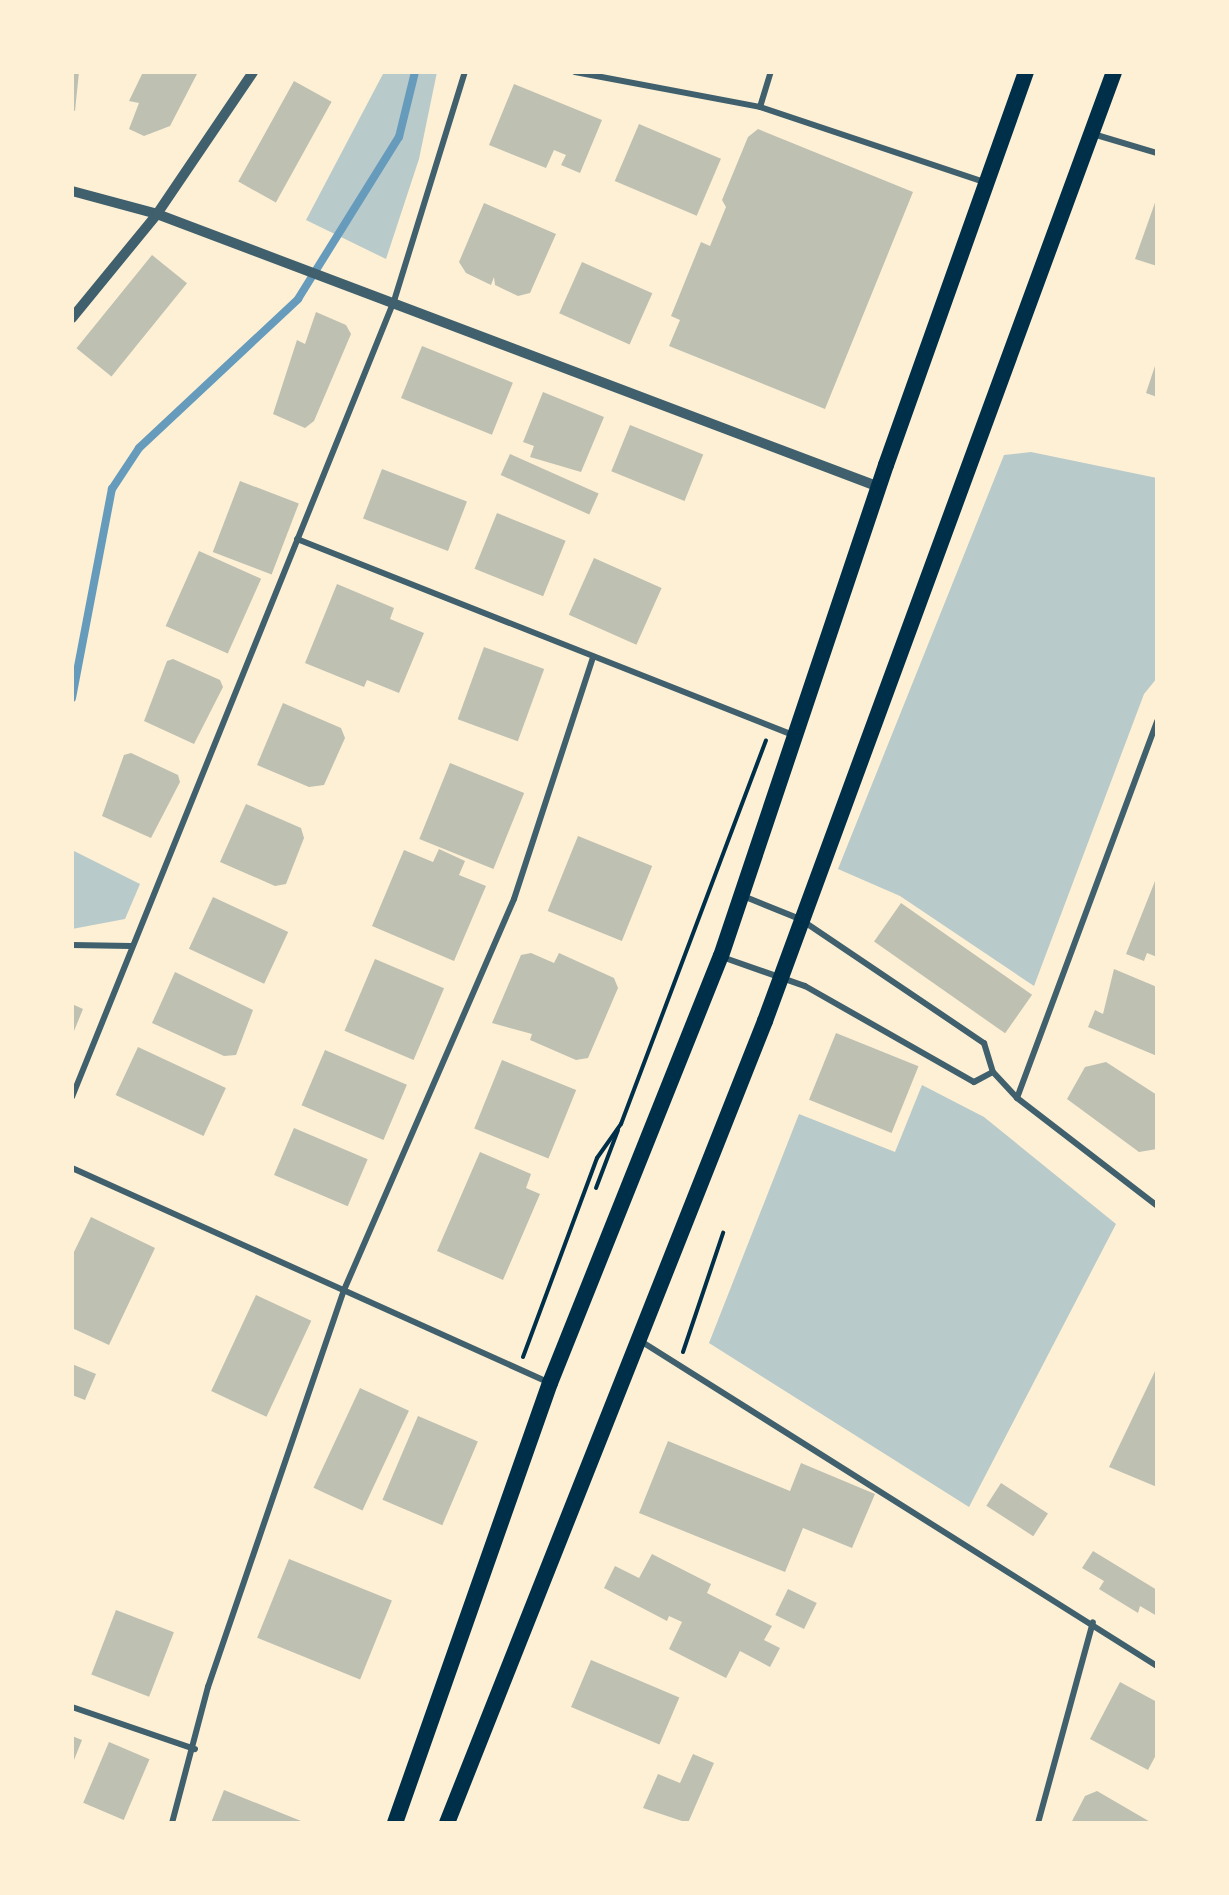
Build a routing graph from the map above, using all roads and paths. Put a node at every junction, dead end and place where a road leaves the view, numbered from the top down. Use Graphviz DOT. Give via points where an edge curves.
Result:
graph roads {
  1 [pos="253,72"];
  2 [pos="465,72"];
  3 [pos="575,72"];
  4 [pos="771,72"];
  5 [pos="1026,72"];
  6 [pos="1114,72"];
  7 [pos="760,107"];
  8 [pos="1093,133"];
  9 [pos="1157,153"];
  10 [pos="989,184"];
  11 [pos="72,191"];
  12 [pos="157,214"];
  13 [pos="394,302"];
  14 [pos="72,318"];
  15 [pos="879,487"];
  16 [pos="297,539"];
  17 [pos="593,657"];
  18 [pos="1157,721"];
  19 [pos="770,728"];
  20 [pos="797,736"];
  21 [pos="742,895"];
  22 [pos="800,919"];
  23 [pos="72,945"];
  24 [pos="131,946"];
  25 [pos="721,956"];
  26 [pos="779,976"];
  27 [pos="993,1072"];
  28 [pos="72,1097"];
  29 [pos="1017,1098"];
  30 [pos="621,1124"];
  31 [pos="72,1167"];
  32 [pos="596,1188"];
  33 [pos="1157,1206"];
  34 [pos="723,1233"];
  35 [pos="344,1290"];
  36 [pos="638,1340"];
  37 [pos="680,1361"];
  38 [pos="519,1369"];
  39 [pos="550,1383"];
  40 [pos="1093,1622"];
  41 [pos="1157,1666"];
  42 [pos="72,1707"];
  43 [pos="195,1749"];
  44 [pos="172,1823"];
  45 [pos="395,1823"];
  46 [pos="447,1823"];
  47 [pos="1038,1823"];
  1 -- 12 [label="street"];
  2 -- 13 [label="street"];
  3 -- 7 [label="street"];
  4 -- 7 [label="street"];
  5 -- 10 [label="highway"];
  6 -- 8 [label="highway"];
  7 -- 10 [label="street"];
  8 -- 9 [label="street"];
  8 -- 22 [label="highway"];
  10 -- 15 [label="highway"];
  11 -- 12 [label="street"];
  12 -- 13 [label="street"];
  12 -- 14 [label="street"];
  13 -- 15 [label="street"];
  13 -- 16 [label="street"];
  15 -- 20 [label="highway"];
  16 -- 17 [label="street"];
  16 -- 24 [label="street"];
  17 -- 19 [label="street"];
  17 -- 35 [label="street" via="514,898"];
  18 -- 29 [label="street"];
  19 -- 20 [label="street"];
  19 -- 30 [label="path"];
  20 -- 21 [label="highway"];
  21 -- 22 [label="street"];
  21 -- 25 [label="highway"];
  22 -- 26 [label="highway"];
  22 -- 27 [label="street" via="984,1043"];
  23 -- 24 [label="street"];
  24 -- 28 [label="street"];
  25 -- 26 [label="street"];
  25 -- 39 [label="highway"];
  26 -- 27 [label="street" via="974,1082"];
  26 -- 36 [label="highway"];
  27 -- 29 [label="street"];
  29 -- 33 [label="street"];
  30 -- 32 [label="path"];
  30 -- 38 [label="path" via="597,1158"];
  31 -- 35 [label="street"];
  34 -- 37 [label="path"];
  35 -- 38 [label="street"];
  35 -- 43 [label="street" via="208,1687"];
  36 -- 37 [label="street"];
  36 -- 46 [label="highway"];
  37 -- 40 [label="street"];
  38 -- 39 [label="street"];
  39 -- 45 [label="highway"];
  40 -- 41 [label="street"];
  40 -- 47 [label="street"];
  42 -- 43 [label="street"];
  43 -- 44 [label="street"];
}
